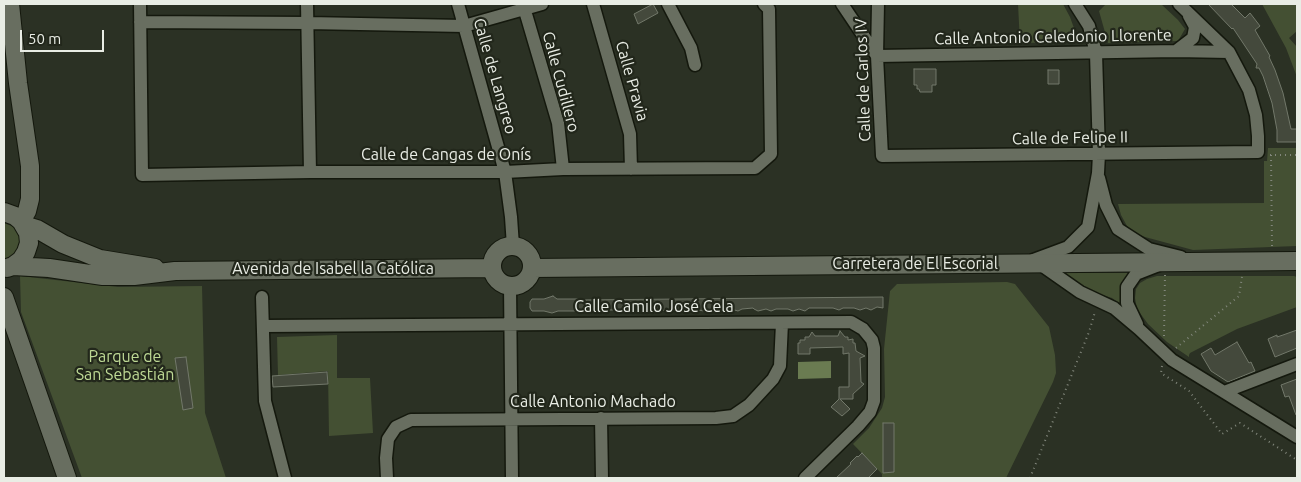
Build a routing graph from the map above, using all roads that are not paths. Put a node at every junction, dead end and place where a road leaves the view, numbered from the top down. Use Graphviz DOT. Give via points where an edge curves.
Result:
graph roads {
  1 [pos="10,4"];
  2 [pos="140,4"];
  3 [pos="307,4"];
  4 [pos="458,4"];
  5 [pos="542,4"];
  6 [pos="593,4"];
  7 [pos="668,4"];
  8 [pos="842,4"];
  9 [pos="878,4"];
  10 [pos="1075,4"];
  11 [pos="523,6"];
  12 [pos="767,6"];
  13 [pos="1183,8"];
  14 [pos="140,22"];
  15 [pos="308,23"];
  16 [pos="464,26"];
  17 [pos="1176,51"];
  18 [pos="1229,52"];
  19 [pos="1096,53"];
  20 [pos="877,56"];
  21 [pos="696,65"];
  22 [pos="1099,154"];
  23 [pos="882,156"];
  24 [pos="562,169"];
  25 [pos="631,169"];
  26 [pos="310,172"];
  27 [pos="505,172"];
  28 [pos="1098,173"];
  29 [pos="4,212"];
  30 [pos="23,223"];
  31 [pos="513,246"];
  32 [pos="1297,261"];
  33 [pos="1197,262"];
  34 [pos="1165,263"];
  35 [pos="1021,264"];
  36 [pos="1040,264"];
  37 [pos="9,267"];
  38 [pos="492,268"];
  39 [pos="532,268"];
  40 [pos="175,271"];
  41 [pos="510,286"];
  42 [pos="4,297"];
  43 [pos="262,297"];
  44 [pos="782,323"];
  45 [pos="512,325"];
  46 [pos="264,326"];
  47 [pos="1139,329"];
  48 [pos="1297,364"];
  49 [pos="1224,392"];
  50 [pos="600,418"];
  51 [pos="512,419"];
  52 [pos="1297,438"];
  53 [pos="65,477"];
  54 [pos="285,478"];
  55 [pos="387,478"];
  56 [pos="512,478"];
  57 [pos="602,478"];
  58 [pos="805,478"];
  1 -- 30 [label="street" via="30,166 30,199"];
  2 -- 14 [label="street, Calle de Cangas de Onís"];
  3 -- 15 [label="street"];
  4 -- 16 [label="street, Calle de Langreo"];
  5 -- 11 [label="street"];
  6 -- 25 [label="street, Calle Pravia" via="630,134"];
  7 -- 21 [label="street" via="691,48"];
  8 -- 20 [label="street"];
  9 -- 20 [label="street, Calle de Carlos IV"];
  10 -- 19 [label="street" via="1089,26"];
  11 -- 16 [label="street"];
  11 -- 24 [label="street, Calle Cudillero" via="558,124"];
  12 -- 25 [label="street, Calle de Cangas de Onís" via="771,154 755,168"];
  13 -- 17 [label="street" via="1195,26 1193,38"];
  13 -- 18 [label="street"];
  14 -- 15 [label="street"];
  14 -- 26 [label="street, Calle de Cangas de Onís" via="142,175"];
  15 -- 16 [label="street"];
  15 -- 26 [label="street"];
  16 -- 27 [label="street, Calle de Langreo"];
  17 -- 18 [label="street, Calle Antonio Celedonio Llorente"];
  17 -- 19 [label="street, Calle Antonio Celedonio Llorente"];
  18 -- 22 [label="street, Calle de Felipe II" via="1249,90 1264,154"];
  19 -- 20 [label="street, Calle Antonio Celedonio Llorente"];
  19 -- 22 [label="street"];
  20 -- 23 [label="street, Calle de Carlos IV"];
  22 -- 23 [label="street, Calle de Felipe II"];
  22 -- 28 [label="street"];
  24 -- 25 [label="street, Calle de Cangas de Onís"];
  24 -- 27 [label="street, Calle de Cangas de Onís"];
  26 -- 27 [label="street, Calle de Cangas de Onís"];
  27 -- 31 [label="street, Calle de Langreo"];
  28 -- 33 [label="street" via="1106,205 1118,229 1149,249"];
  28 -- 35 [label="street" via="1088,227 1068,247"];
  29 -- 30 [label="street, Avenida de Isabel la Católica" via="16,216"];
  30 -- 37 [label="street" via="29,243 21,260"];
  30 -- 40 [label="street, Avenida de Isabel la Católica" via="100,259"];
  31 -- 38 [label="street" via="506,246 495,255"];
  31 -- 39 [label="street" via="527,253"];
  32 -- 33 [label="street, Carretera de El Escorial"];
  33 -- 34 [label="street, Carretera de El Escorial"];
  34 -- 36 [label="street, Carretera de El Escorial"];
  34 -- 47 [label="street" via="1136,274 1127,287 1127,303"];
  35 -- 36 [label="street, Carretera de El Escorial"];
  35 -- 39 [label="street, Carretera de El Escorial"];
  36 -- 47 [label="street" via="1080,292 1114,308"];
  37 -- 40 [label="street, Avenida de Isabel la Católica" via="50,268 103,276"];
  38 -- 40 [label="street, Avenida de Isabel la Católica"];
  38 -- 41 [label="street" via="498,281"];
  39 -- 41 [label="street" via="523,284"];
  41 -- 45 [label="street"];
  42 -- 53 [label="street"];
  43 -- 46 [label="street"];
  44 -- 45 [label="street, Calle Camilo José Cela"];
  44 -- 50 [label="street, Calle Antonio Machado" via="780,366 773,379 749,405 733,416"];
  44 -- 58 [label="street, Calle Camilo José Cela" via="851,322 867,332 874,348 874,401 870,412"];
  45 -- 46 [label="street, Calle Camilo José Cela"];
  45 -- 51 [label="street"];
  46 -- 54 [label="street" via="265,401"];
  47 -- 49 [label="street" via="1172,360"];
  48 -- 49 [label="street"];
  49 -- 52 [label="street"];
  50 -- 51 [label="street, Calle Antonio Machado"];
  50 -- 57 [label="street"];
  51 -- 55 [label="street, Calle Antonio Machado" via="411,420 396,427 388,439"];
  51 -- 56 [label="street"];
}
